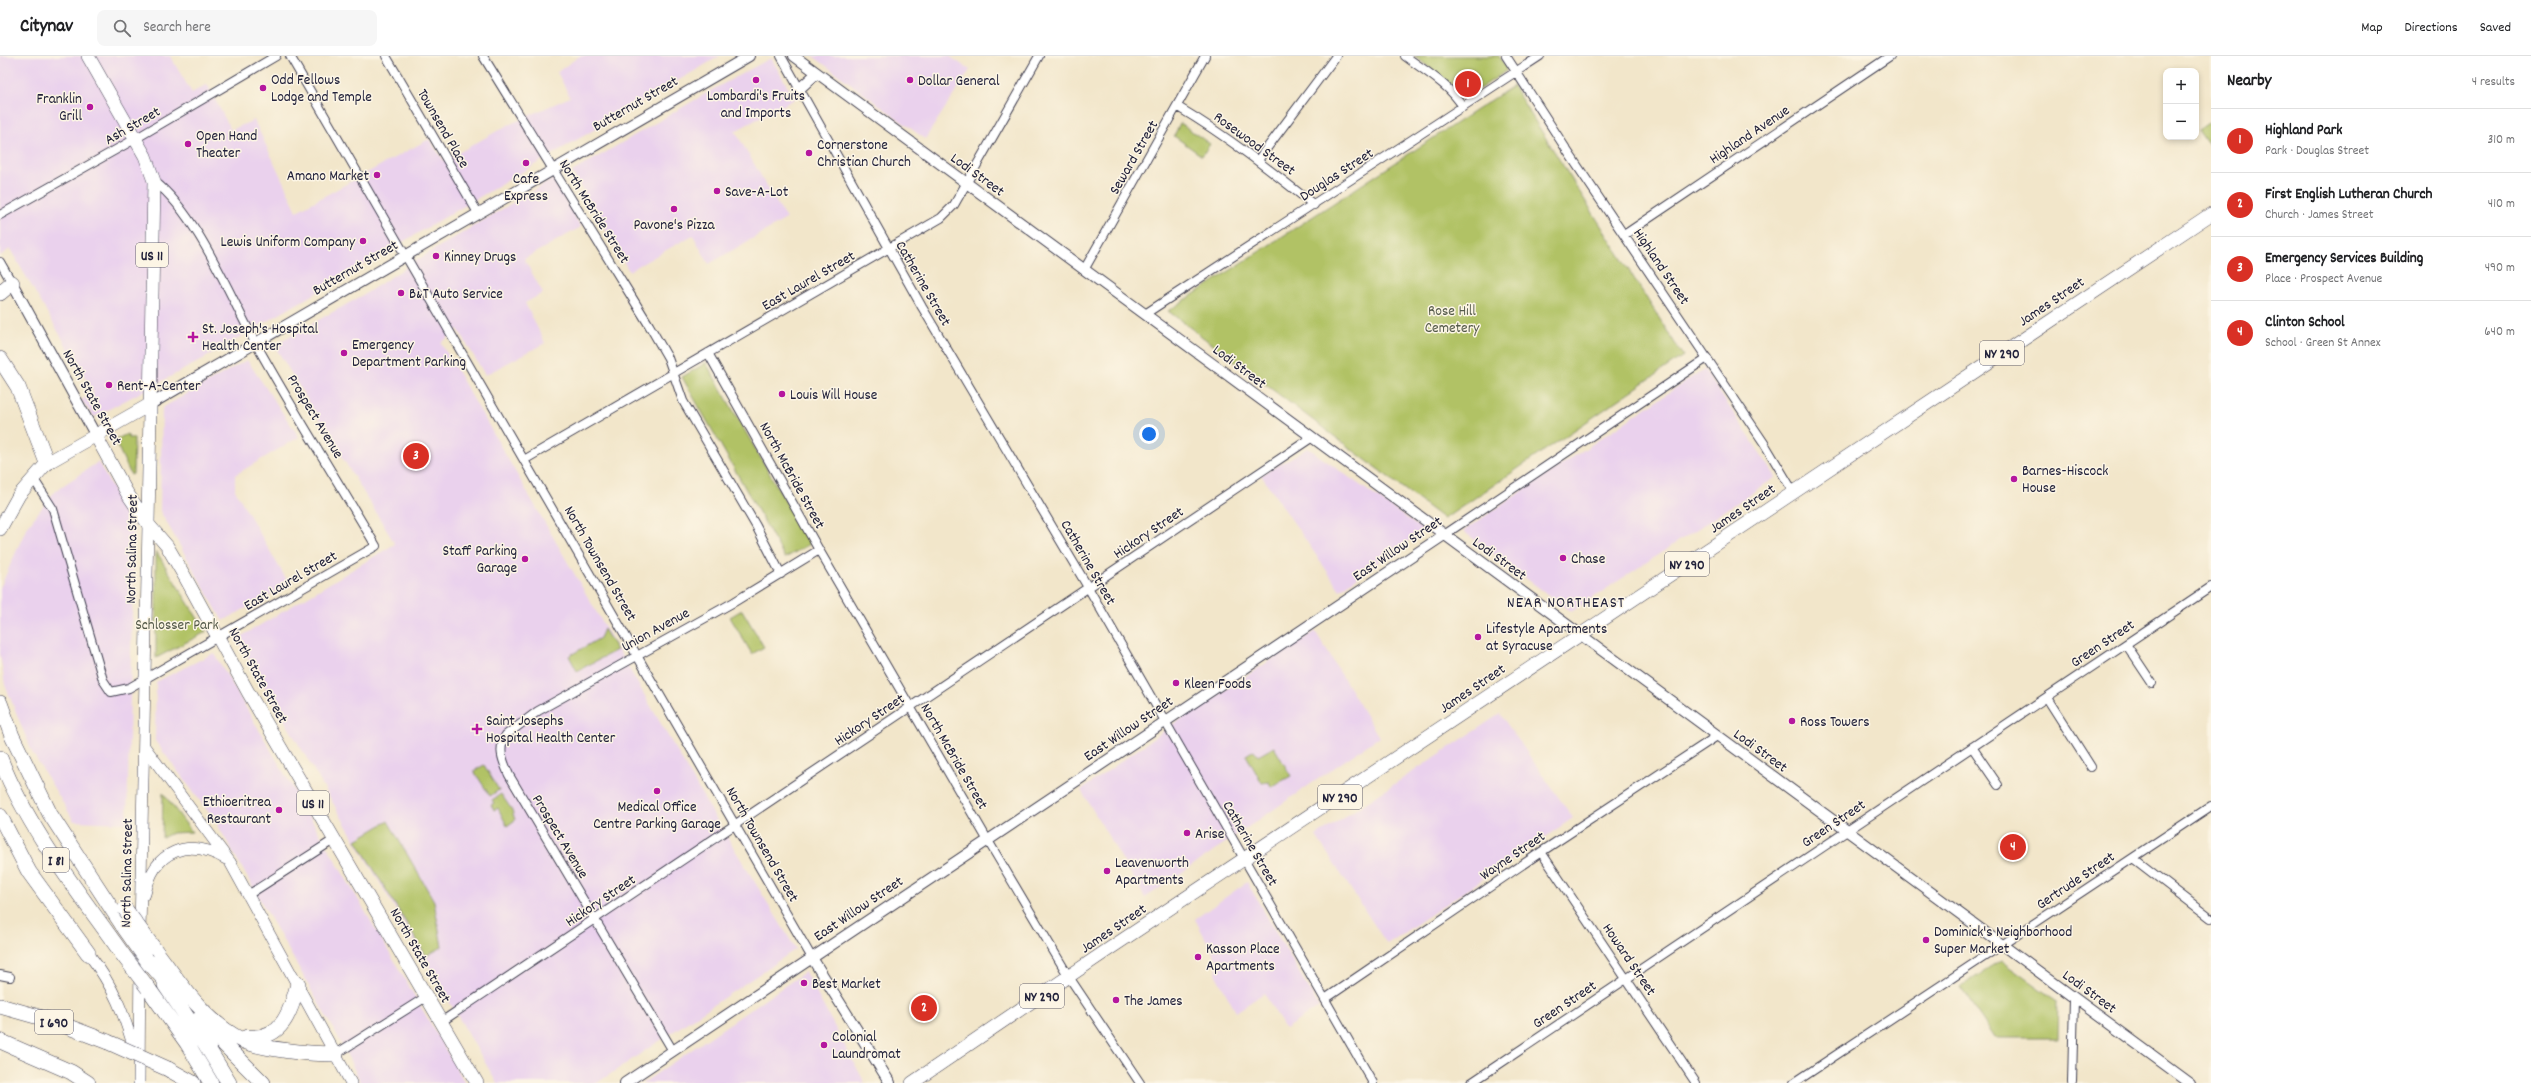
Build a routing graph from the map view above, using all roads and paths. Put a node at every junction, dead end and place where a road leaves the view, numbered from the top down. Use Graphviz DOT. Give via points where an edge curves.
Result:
graph roads {
  1 [pos="88,56"];
  2 [pos="276,56"];
  3 [pos="290,56"];
  4 [pos="386,56"];
  5 [pos="483,56"];
  6 [pos="749,56"];
  7 [pos="781,56"];
  8 [pos="794,56"];
  9 [pos="1039,56"];
  10 [pos="1205,56"];
  11 [pos="1336,56"];
  12 [pos="1405,56"];
  13 [pos="1506,56"];
  14 [pos="1540,56"];
  15 [pos="1890,56"];
  16 [pos="1878,59"];
  17 [pos="1516,72"];
  18 [pos="817,74"];
  19 [pos="798,90"];
  20 [pos="1463,107"];
  21 [pos="1178,108"];
  22 [pos="135,139"];
  23 [pos="1258,160"];
  24 [pos="553,170"];
  25 [pos="154,181"];
  26 [pos="966,184"];
  27 [pos="1314,206"];
  28 [pos="478,213"];
  29 [pos="2211,214"];
  30 [pos="0,215"];
  31 [pos="1624,235"];
  32 [pos="889,250"];
  33 [pos="405,256"];
  34 [pos="0,262"];
  35 [pos="1084,270"];
  36 [pos="12,283"];
  37 [pos="0,293"];
  38 [pos="1145,314"];
  39 [pos="256,343"];
  40 [pos="708,353"];
  41 [pos="1707,358"];
  42 [pos="0,359"];
  43 [pos="673,373"];
  44 [pos="149,405"];
  45 [pos="96,436"];
  46 [pos="1311,438"];
  47 [pos="524,460"];
  48 [pos="47,463"];
  49 [pos="33,478"];
  50 [pos="1794,492"];
  51 [pos="148,524"];
  52 [pos="0,529"];
  53 [pos="1444,535"];
  54 [pos="376,546"];
  55 [pos="819,550"];
  56 [pos="781,574"];
  57 [pos="2211,587"];
  58 [pos="1089,589"];
  59 [pos="1580,635"];
  60 [pos="219,636"];
  61 [pos="2126,644"];
  62 [pos="636,656"];
  63 [pos="145,679"];
  64 [pos="2152,683"];
  65 [pos="2047,698"];
  66 [pos="0,703"];
  67 [pos="912,708"];
  68 [pos="1165,721"];
  69 [pos="506,735"];
  70 [pos="1717,736"];
  71 [pos="144,746"];
  72 [pos="1972,747"];
  73 [pos="0,758"];
  74 [pos="2091,767"];
  75 [pos="1998,786"];
  76 [pos="2211,806"];
  77 [pos="0,816"];
  78 [pos="735,825"];
  79 [pos="1846,830"];
  80 [pos="62,833"];
  81 [pos="335,839"];
  82 [pos="987,839"];
  83 [pos="1541,852"];
  84 [pos="2133,858"];
  85 [pos="1245,860"];
  86 [pos="230,862"];
  87 [pos="248,895"];
  88 [pos="141,918"];
  89 [pos="2211,918"];
  90 [pos="595,920"];
  91 [pos="2003,945"];
  92 [pos="149,953"];
  93 [pos="88,954"];
  94 [pos="812,958"];
  95 [pos="0,975"];
  96 [pos="10,977"];
  97 [pos="1069,977"];
  98 [pos="1627,979"];
  99 [pos="298,984"];
  100 [pos="426,997"];
  101 [pos="2074,998"];
  102 [pos="1325,999"];
  103 [pos="0,1006"];
  104 [pos="441,1022"];
  105 [pos="234,1036"];
  106 [pos="0,1041"];
  107 [pos="673,1051"];
  108 [pos="336,1054"];
  109 [pos="139,1068"];
  110 [pos="88,1083"];
  111 [pos="139,1083"];
  112 [pos="193,1083"];
  113 [pos="211,1083"];
  114 [pos="229,1083"];
  115 [pos="263,1083"];
  116 [pos="351,1083"];
  117 [pos="477,1083"];
  118 [pos="625,1083"];
  119 [pos="890,1083"];
  120 [pos="912,1083"];
  121 [pos="1140,1083"];
  122 [pos="1373,1083"];
  123 [pos="1471,1083"];
  124 [pos="1696,1083"];
  125 [pos="1794,1083"];
  126 [pos="2072,1083"];
  127 [pos="2190,1083"];
  1 -- 22 [label="main road, North Salina Street / US 11"];
  2 -- 22 [label="street, Ash Street"];
  3 -- 33 [label="street, North Townsend Street"];
  4 -- 28 [label="street, Townsend Place"];
  5 -- 24 [label="street, North McBride Street"];
  6 -- 24 [label="street, Butternut Street"];
  7 -- 19 [label="street, Catherine Street"];
  8 -- 18 [label="street, Lodi Street"];
  9 -- 26 [label="street, East Laurel Street"];
  10 -- 21 [label="street, Seward Street"];
  11 -- 23 [label="street"];
  12 -- 20 [label="street" via="1439,81 1458,98"];
  13 -- 17 [label="street, Highland Street"];
  14 -- 17 [label="street, Douglas Street"];
  15 -- 16 [label="street, Highland Avenue"];
  16 -- 31 [label="street, Highland Avenue"];
  17 -- 20 [label="street, Douglas Street"];
  17 -- 31 [label="street, Highland Street"];
  18 -- 19 [label="street"];
  18 -- 26 [label="street, Lodi Street"];
  19 -- 32 [label="street, Catherine Street"];
  20 -- 27 [label="street, Douglas Street"];
  21 -- 23 [label="street, Rosewood Street"];
  21 -- 35 [label="street, Seward Street"];
  22 -- 25 [label="main road, North Salina Street / US 11" via="148,161"];
  22 -- 30 [label="street, Ash Street"];
  23 -- 27 [label="street, Rosewood Street"];
  24 -- 28 [label="street, Butternut Street"];
  24 -- 43 [label="street, North McBride Street" via="649,325 668,358"];
  25 -- 39 [label="street, Prospect Avenue" via="171,195 203,245"];
  25 -- 44 [label="main road, North Salina Street / US 11"];
  26 -- 32 [label="street, East Laurel Street" via="954,205 941,218"];
  26 -- 35 [label="street, Lodi Street"];
  27 -- 38 [label="street, Douglas Street"];
  28 -- 33 [label="street, Butternut Street"];
  29 -- 50 [label="main road, James Street / NY 290"];
  31 -- 41 [label="street, Highland Street"];
  32 -- 40 [label="street, East Laurel Street"];
  32 -- 58 [label="street, Catherine Street"];
  33 -- 39 [label="street, Butternut Street"];
  33 -- 47 [label="street, North Townsend Street"];
  34 -- 36 [label="street, North State Street"];
  35 -- 38 [label="street, Lodi Street"];
  36 -- 37 [label="highway"];
  36 -- 45 [label="street, North State Street"];
  38 -- 46 [label="street, Lodi Street"];
  39 -- 44 [label="street, Butternut Street"];
  39 -- 54 [label="street, Prospect Avenue"];
  40 -- 43 [label="street, East Laurel Street"];
  40 -- 55 [label="street, North McBride Street"];
  41 -- 50 [label="street, Highland Street"];
  41 -- 53 [label="street, East Willow Street"];
  42 -- 48 [label="highway" via="18,387"];
  43 -- 47 [label="street, East Laurel Street"];
  43 -- 56 [label="street, North McBride Street" via="682,401 756,526"];
  44 -- 45 [label="main road, Butternut Street"];
  44 -- 51 [label="main road, North Salina Street / US 11"];
  45 -- 48 [label="main road, Butternut Street"];
  45 -- 51 [label="main road, North State Street" via="127,493"];
  46 -- 53 [label="street, Lodi Street"];
  46 -- 58 [label="street, Hickory Street"];
  47 -- 62 [label="street, North Townsend Street"];
  48 -- 49 [label="main road, Butternut Street"];
  49 -- 52 [label="main road, Butternut Street" via="19,494"];
  49 -- 63 [label="street, East Laurel Street" via="53,509 103,680 111,692 129,688"];
  50 -- 59 [label="main road, James Street / NY 290"];
  51 -- 60 [label="main road, North State Street / US 11" via="167,546"];
  51 -- 63 [label="main road, North Salina Street"];
  53 -- 59 [label="street, Lodi Street"];
  53 -- 68 [label="street, East Willow Street"];
  54 -- 60 [label="street, East Laurel Street"];
  55 -- 56 [label="street, Union Avenue"];
  55 -- 67 [label="street, North McBride Street"];
  56 -- 62 [label="street, Union Avenue"];
  57 -- 61 [label="street, Green Street"];
  58 -- 67 [label="street, Hickory Street"];
  58 -- 68 [label="street, Catherine Street"];
  59 -- 70 [label="street, Lodi Street"];
  59 -- 85 [label="main road, James Street / NY 290"];
  60 -- 63 [label="street, East Laurel Street"];
  60 -- 81 [label="main road, North State Street / US 11" via="248,692"];
  61 -- 64 [label="street"];
  61 -- 65 [label="street, Green Street"];
  62 -- 69 [label="street, Union Avenue" via="538,711"];
  62 -- 78 [label="street, North Townsend Street"];
  63 -- 71 [label="main road, North Salina Street"];
  65 -- 72 [label="street, Green Street"];
  65 -- 74 [label="street"];
  66 -- 80 [label="highway, I 81" via="12,736"];
  67 -- 78 [label="street, Hickory Street"];
  67 -- 82 [label="street, North McBride Street"];
  68 -- 82 [label="street, East Willow Street"];
  68 -- 85 [label="street, Catherine Street"];
  69 -- 90 [label="street, Prospect Avenue" via="501,751 509,775"];
  70 -- 79 [label="street, Lodi Street"];
  70 -- 83 [label="street, Wayne Street"];
  71 -- 86 [label="main road"];
  71 -- 88 [label="main road, North Salina Street"];
  72 -- 75 [label="street"];
  72 -- 79 [label="street, Green Street"];
  73 -- 113 [label="highway, I 81, bridge" via="31,819 64,873 187,1043"];
  76 -- 84 [label="street, Gertrude Street"];
  77 -- 93 [label="highway" via="29,872"];
  78 -- 90 [label="street, Hickory Street"];
  78 -- 94 [label="street, North Townsend Street"];
  79 -- 91 [label="street, Lodi Street"];
  79 -- 98 [label="street, Green Street"];
  80 -- 92 [label="highway, I 81, bridge" via="123,926"];
  80 -- 92 [label="highway, bridge" via="125,909"];
  81 -- 87 [label="street"];
  81 -- 100 [label="main road, North State Street / US 11"];
  82 -- 94 [label="street, East Willow Street"];
  82 -- 97 [label="street, North McBride Street"];
  83 -- 98 [label="street, Howard Street"];
  83 -- 102 [label="street, Wayne Street"];
  84 -- 89 [label="street"];
  84 -- 91 [label="street, Gertrude Street"];
  85 -- 97 [label="main road, James Street / NY 290"];
  85 -- 102 [label="street, Catherine Street"];
  86 -- 87 [label="main road"];
  86 -- 88 [label="main road" via="212,851 194,848 167,855 152,872"];
  87 -- 99 [label="main road"];
  88 -- 109 [label="main road, North Salina Street"];
  90 -- 104 [label="street, Hickory Street"];
  90 -- 107 [label="street, Prospect Avenue"];
  91 -- 101 [label="street, Lodi Street"];
  91 -- 125 [label="street, Gertrude Street"];
  92 -- 105 [label="highway" via="213,1020"];
  92 -- 114 [label="highway, I 81"];
  92 -- 115 [label="highway" via="209,1030"];
  93 -- 109 [label="main road" via="104,974 119,1000"];
  94 -- 107 [label="street, East Willow Street"];
  94 -- 119 [label="street, North Townsend Street"];
  95 -- 96 [label="street"];
  97 -- 120 [label="main road, James Street / NY 290"];
  97 -- 121 [label="street, North McBride Street"];
  98 -- 123 [label="street, Green Street"];
  98 -- 124 [label="street, Howard Street"];
  99 -- 105 [label="highway" via="290,1013 279,1028 259,1037"];
  99 -- 108 [label="main road"];
  100 -- 104 [label="main road, North State Street / US 11"];
  100 -- 108 [label="street"];
  101 -- 126 [label="street"];
  101 -- 127 [label="street, Lodi Street"];
  102 -- 122 [label="street, Catherine Street"];
  103 -- 112 [label="highway, I 690, bridge" via="108,1042"];
  104 -- 117 [label="main road, North State Street / US 11"];
  105 -- 108 [label="highway" via="269,1047"];
  106 -- 110 [label="highway, I 690" via="71,1072"];
  107 -- 118 [label="street, East Willow Street"];
  108 -- 116 [label="main road"];
  109 -- 111 [label="main road, North Salina Street"];
}
